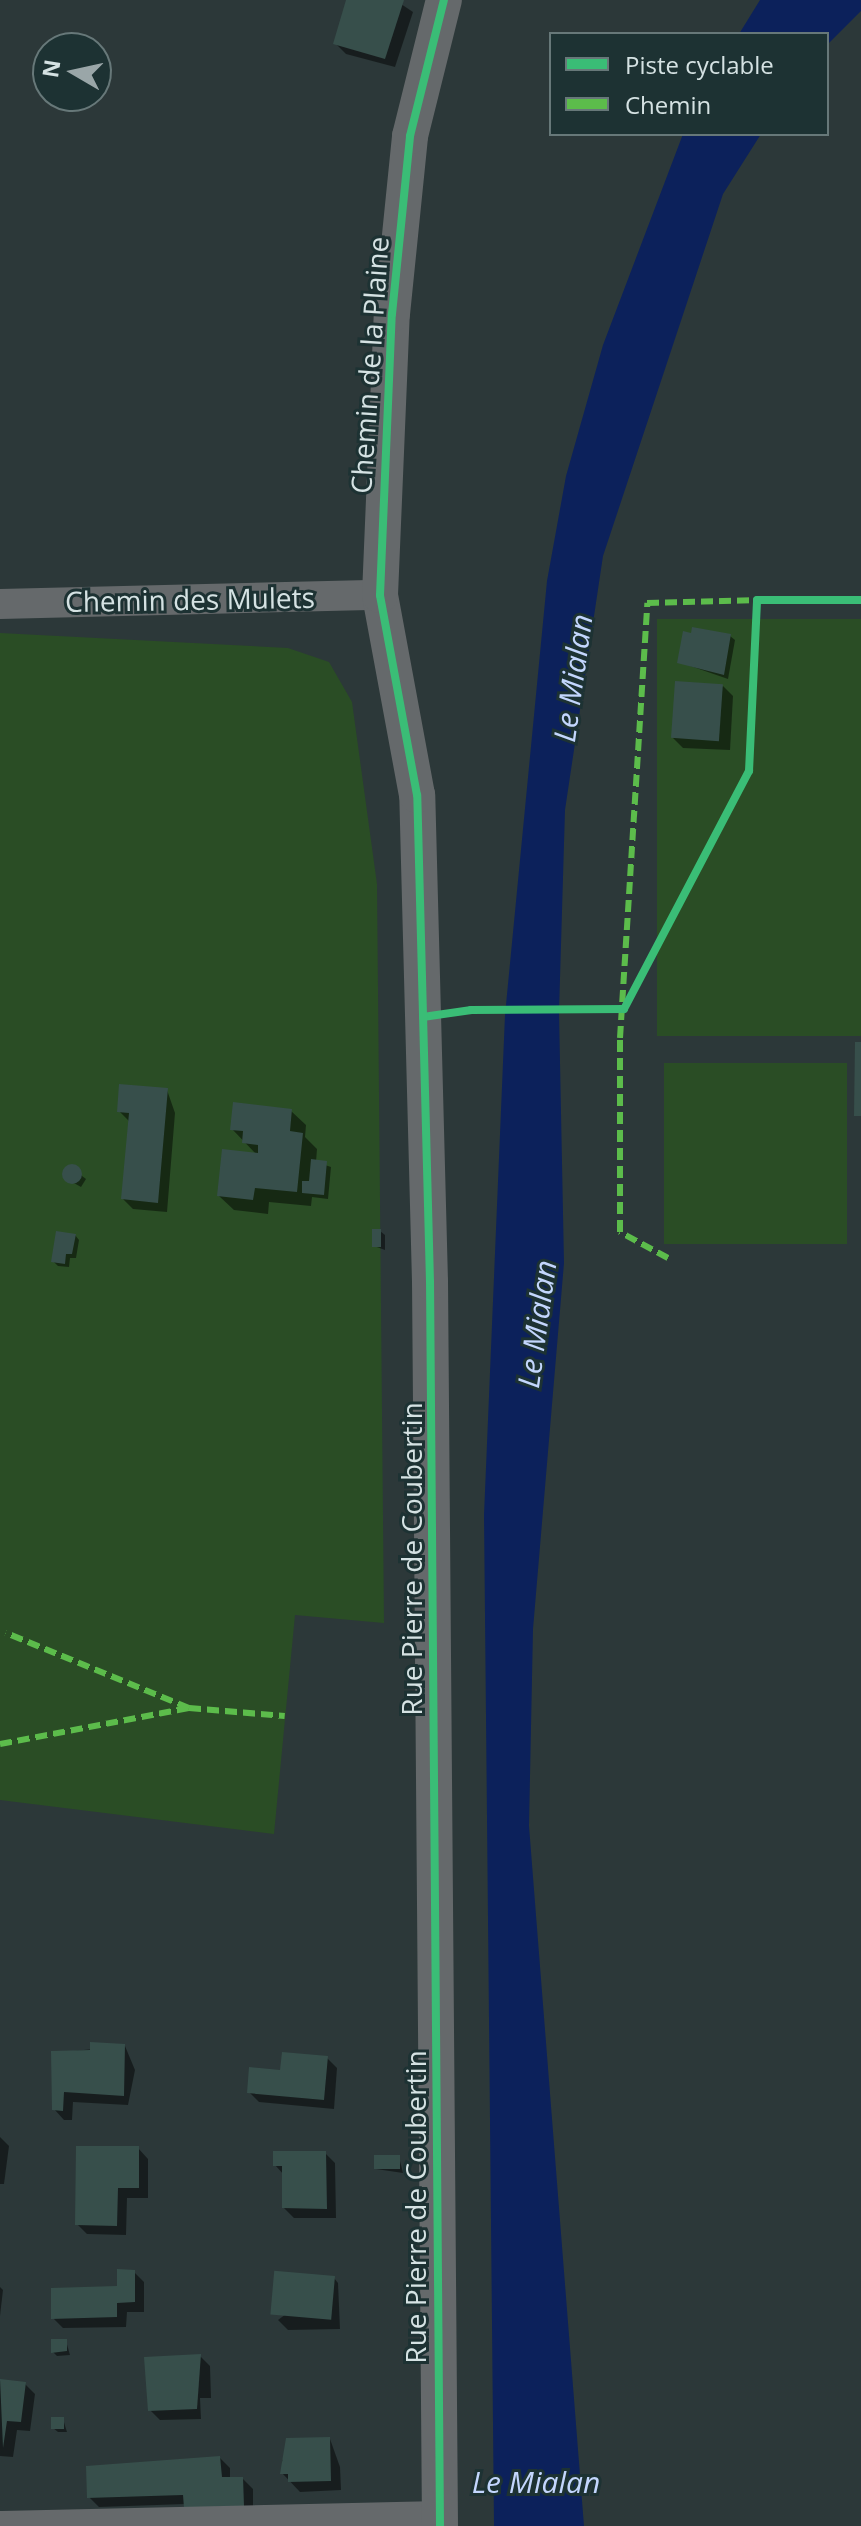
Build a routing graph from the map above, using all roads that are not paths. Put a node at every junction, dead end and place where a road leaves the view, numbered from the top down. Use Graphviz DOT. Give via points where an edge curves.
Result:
graph roads {
  1 [pos="444,0"];
  2 [pos="380,595"];
  3 [pos="0,604"];
  4 [pos="440,2521"];
  5 [pos="2,2526"];
  1 -- 2 [label="street, Chemin de la Plaine" via="410,136 392,314"];
  2 -- 3 [label="street, Chemin des Mulets"];
  2 -- 4 [label="street, Rue Pierre de Coubertin" via="417,795 418,826 431,1296"];
  4 -- 5 [label="street"];
}
